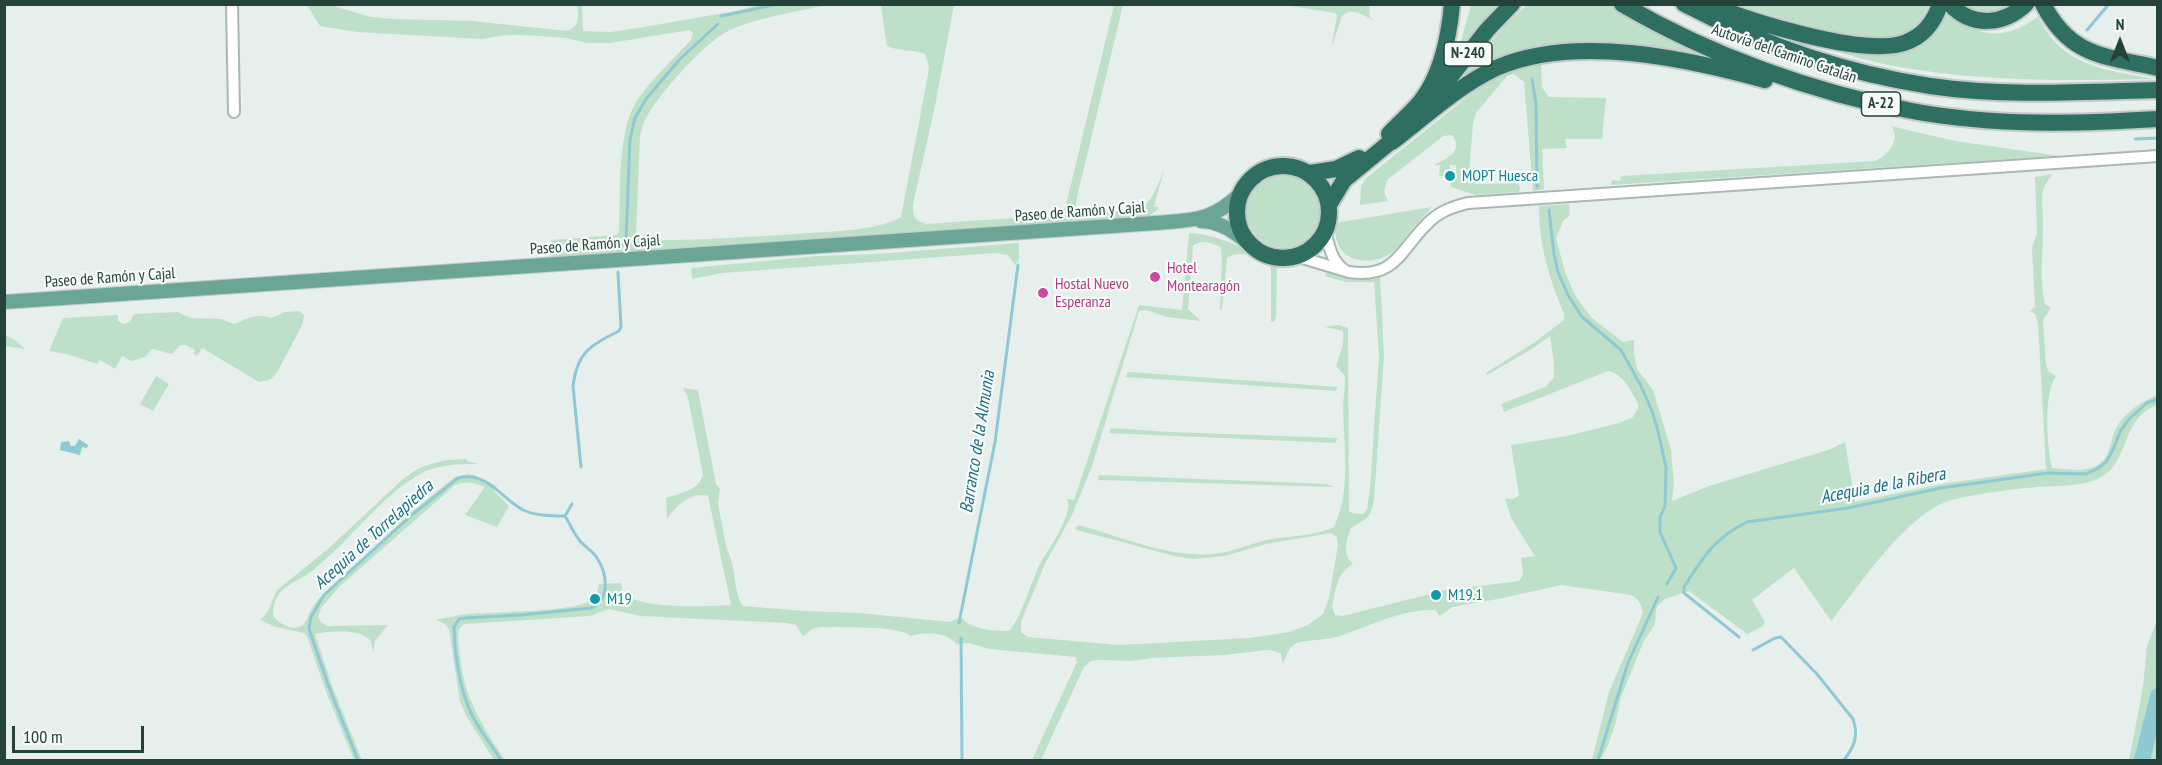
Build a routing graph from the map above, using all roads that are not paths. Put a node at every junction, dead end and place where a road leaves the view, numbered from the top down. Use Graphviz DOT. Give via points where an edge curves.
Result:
graph roads {
  1 [pos="232,4"];
  2 [pos="1452,4"];
  3 [pos="1512,4"];
  4 [pos="1622,4"];
  5 [pos="1684,4"];
  6 [pos="1708,4"];
  7 [pos="1940,4"];
  8 [pos="1950,4"];
  9 [pos="2026,4"];
  10 [pos="2043,4"];
  11 [pos="2157,68"];
  12 [pos="2157,90"];
  13 [pos="1912,111"];
  14 [pos="234,112"];
  15 [pos="2157,119"];
  16 [pos="1389,140"];
  17 [pos="2157,156"];
  18 [pos="1310,173"];
  19 [pos="1340,175"];
  20 [pos="1240,193"];
  21 [pos="1329,205"];
  22 [pos="1187,220"];
  23 [pos="1325,231"];
  24 [pos="1248,243"];
  25 [pos="1296,256"];
  26 [pos="1349,272"];
  27 [pos="4,302"];
  1 -- 14 [label="street"];
  2 -- 16 [label="highway" via="1448,40 1434,81"];
  3 -- 16 [label="highway, N-240" via="1427,107"];
  4 -- 13 [label="highway, Autovía del Camino Catalán / A-22" via="1672,31 1745,62 1830,91"];
  5 -- 12 [label="highway, Autovía del Camino Catalán / A-22" via="1767,44 1844,68 1929,86 1992,92"];
  6 -- 7 [label="highway" via="1828,40 1886,46 1918,36 1930,25"];
  8 -- 9 [label="highway" via="1970,19 1991,22 2017,13"];
  10 -- 11 [label="highway" via="2058,31 2073,44 2110,58"];
  13 -- 15 [label="highway, Autovía del Camino Catalán / A-22" via="2026,122"];
  13 -- 16 [label="highway" via="1820,94 1684,60 1632,53 1562,53 1527,58 1488,73"];
  16 -- 19 [label="highway, N-240"];
  17 -- 26 [label="street" via="1468,203 1433,218 1393,263 1377,271"];
  18 -- 19 [label="highway"];
  18 -- 20 [label="highway" via="1290,166 1266,169"];
  18 -- 21 [label="highway" via="1326,194"];
  19 -- 21 [label="highway"];
  20 -- 22 [label="main road" via="1226,208"];
  20 -- 24 [label="highway" via="1238,224"];
  21 -- 23 [label="highway"];
  22 -- 24 [label="main road" via="1213,221"];
  22 -- 27 [label="main road, Paseo de Ramón y Cajal"];
  23 -- 25 [label="highway" via="1308,251"];
  23 -- 26 [label="street" via="1334,258"];
  24 -- 25 [label="highway" via="1270,257"];
  25 -- 26 [label="street"];
}
